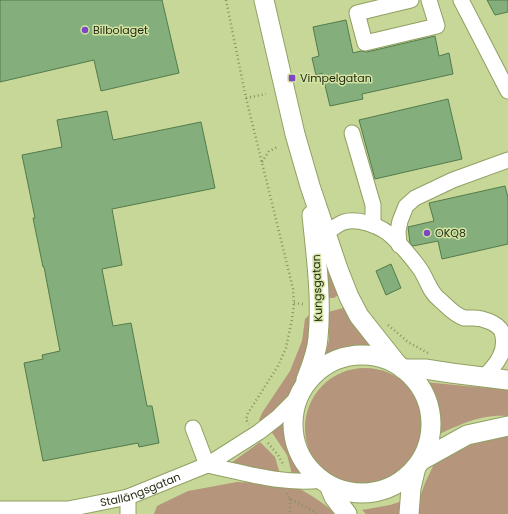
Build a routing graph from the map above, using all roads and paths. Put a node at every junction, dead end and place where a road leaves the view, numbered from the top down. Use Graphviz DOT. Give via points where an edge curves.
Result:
graph roads {
  1 [pos="226,0"];
  2 [pos="264,0"];
  3 [pos="411,0"];
  4 [pos="429,0"];
  5 [pos="461,0"];
  6 [pos="508,90"];
  7 [pos="266,94"];
  8 [pos="246,98"];
  9 [pos="352,133"];
  10 [pos="278,147"];
  11 [pos="508,160"];
  12 [pos="262,162"];
  13 [pos="310,186"];
  14 [pos="373,226"];
  15 [pos="326,233"];
  16 [pos="399,245"];
  17 [pos="384,321"];
  18 [pos="434,354"];
  19 [pos="400,367"];
  20 [pos="484,377"];
  21 [pos="508,380"];
  22 [pos="301,392"];
  23 [pos="508,426"];
  24 [pos="193,428"];
  25 [pos="254,428"];
  26 [pos="243,429"];
  27 [pos="419,464"];
  28 [pos="207,465"];
  29 [pos="285,481"];
  30 [pos="326,483"];
  31 [pos="128,497"];
  32 [pos="290,499"];
  33 [pos="0,511"];
  34 [pos="128,514"];
  35 [pos="290,514"];
  36 [pos="316,514"];
  37 [pos="347,514"];
  38 [pos="409,514"];
  1 -- 8 [label="path"];
  2 -- 13 [label="main road, Kungsgatan" via="295,134"];
  3 -- 4 [label="street" via="357,13 365,44 437,26"];
  5 -- 6 [label="street"];
  7 -- 8 [label="path"];
  8 -- 12 [label="path"];
  9 -- 14 [label="street" via="373,205"];
  10 -- 12 [label="path" via="269,151"];
  11 -- 16 [label="street" via="452,180 415,198 406,206 400,221"];
  12 -- 25 [label="path" via="293,289 294,303 286,348 278,366 248,413 246,420"];
  13 -- 15 [label="main road, Kungsgatan"];
  13 -- 22 [label="main road, Kungsgatan" via="317,266 318,339 314,360"];
  14 -- 15 [label="street" via="354,221 346,222"];
  14 -- 16 [label="street" via="388,233"];
  15 -- 19 [label="main road, Kungsgatan" via="338,269 359,316"];
  16 -- 20 [label="street" via="421,270 436,297 452,312 464,318 485,320 501,331 504,341 503,353"];
  17 -- 18 [label="path" via="408,342"];
  19 -- 20 [label="main road"];
  19 -- 22 [label="main road" via="375,356 346,357 332,361 322,368"];
  19 -- 27 [label="main road" via="420,386 430,408 430,437 427,450"];
  20 -- 21 [label="main road"];
  22 -- 25 [label="street, Stallängsgatan" via="277,418"];
  22 -- 30 [label="main road" via="294,411 294,438 310,470"];
  23 -- 27 [label="main road" via="467,435"];
  24 -- 28 [label="street"];
  25 -- 26 [label="path"];
  25 -- 28 [label="street, Stallängsgatan"];
  25 -- 29 [label="path" via="278,455 284,466"];
  27 -- 30 [label="main road" via="395,485 374,492 354,493"];
  27 -- 38 [label="main road" via="411,488"];
  28 -- 29 [label="street"];
  28 -- 31 [label="street, Stallängsgatan"];
  29 -- 30 [label="street"];
  29 -- 32 [label="path"];
  30 -- 37 [label="main road"];
  31 -- 33 [label="street, Stallängsgatan" via="68,509"];
  31 -- 34 [label="street"];
  32 -- 35 [label="path"];
  32 -- 36 [label="path"];
}
